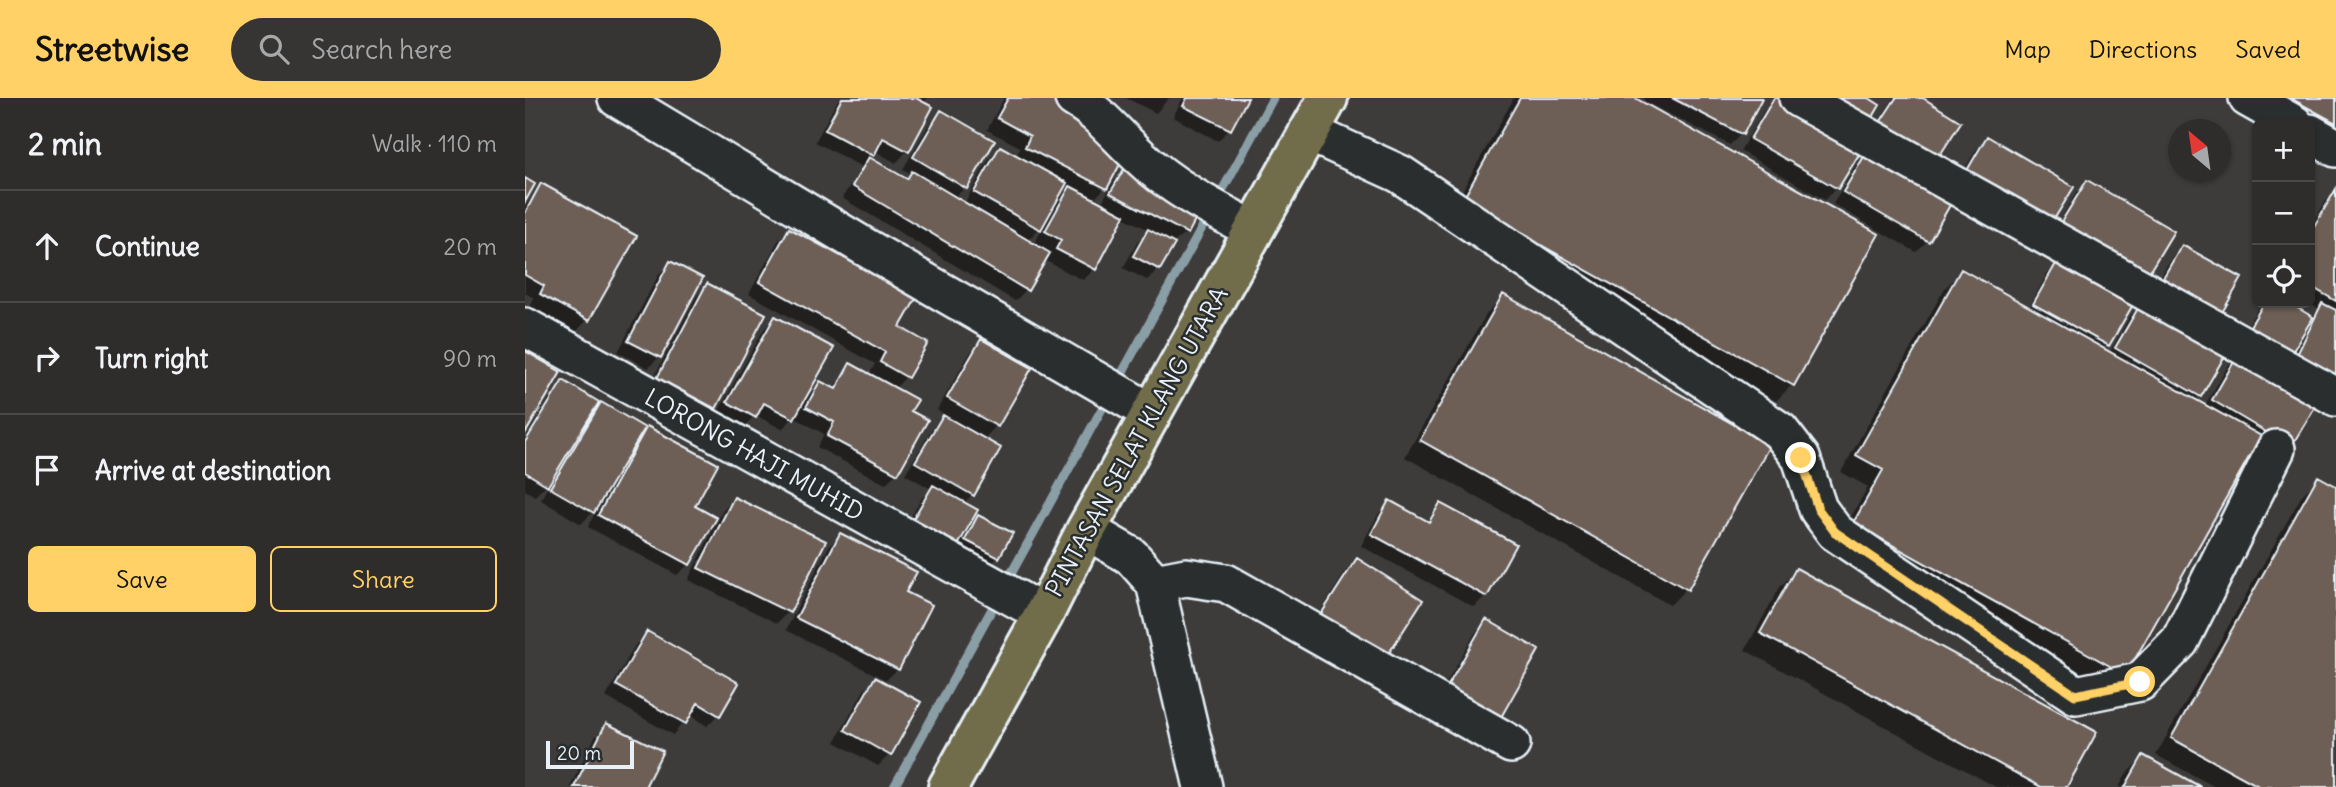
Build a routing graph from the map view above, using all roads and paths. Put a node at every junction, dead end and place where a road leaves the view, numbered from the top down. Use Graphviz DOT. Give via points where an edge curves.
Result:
graph roads {
  1 [pos="617,98"];
  2 [pos="1074,98"];
  3 [pos="1328,98"];
  4 [pos="1798,98"];
  5 [pos="2248,98"];
  6 [pos="2285,119"];
  7 [pos="1308,132"];
  8 [pos="2315,136"];
  9 [pos="2336,148"];
  10 [pos="1233,218"];
  11 [pos="525,327"];
  12 [pos="2336,397"];
  13 [pos="1142,407"];
  14 [pos="2276,449"];
  15 [pos="1086,530"];
  16 [pos="1155,583"];
  17 [pos="1034,610"];
  18 [pos="1511,744"];
  19 [pos="948,787"];
  20 [pos="1203,787"];
  1 -- 13 [label="street"];
  2 -- 10 [label="street" via="1173,184"];
  3 -- 7 [label="highway, PINTASAN SELAT KLANG UTARA"];
  4 -- 12 [label="street"];
  5 -- 6 [label="street"];
  7 -- 10 [label="highway, PINTASAN SELAT KLANG UTARA"];
  7 -- 14 [label="street" via="1400,174 1780,431 1801,458 1818,509 1835,532 2075,695 2140,682 2180,641"];
  8 -- 9 [label="street"];
  10 -- 13 [label="highway, PINTASAN SELAT KLANG UTARA"];
  11 -- 17 [label="street, LORONG HAJI MUHID"];
  13 -- 15 [label="highway, PINTASAN SELAT KLANG UTARA"];
  15 -- 16 [label="street" via="1131,555"];
  15 -- 17 [label="highway, PINTASAN SELAT KLANG UTARA"];
  16 -- 18 [label="street" via="1186,577 1226,583"];
  16 -- 20 [label="street"];
  17 -- 19 [label="highway, PINTASAN SELAT KLANG UTARA"];
}
